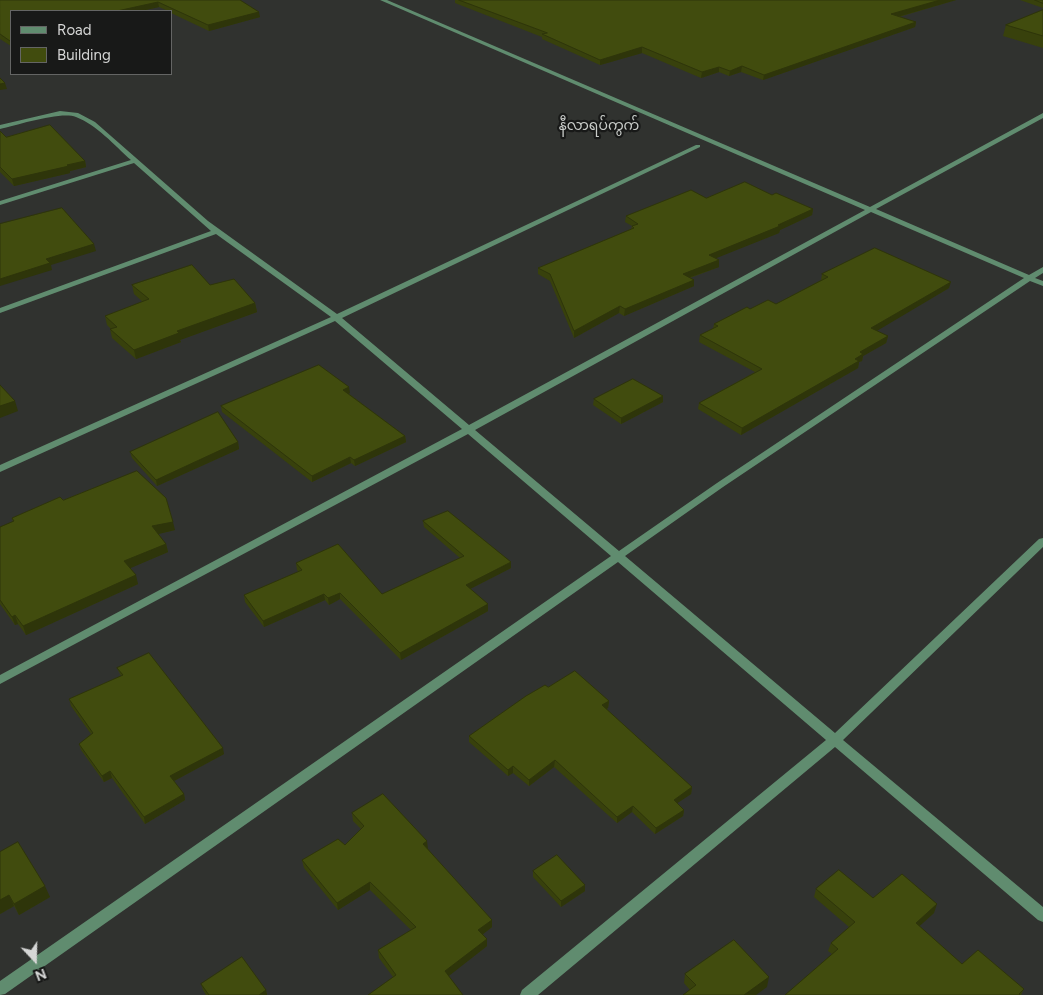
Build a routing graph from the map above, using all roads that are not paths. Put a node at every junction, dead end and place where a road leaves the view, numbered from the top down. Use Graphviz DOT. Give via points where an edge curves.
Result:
graph roads {
  1 [pos="383,0"];
  2 [pos="1043,115"];
  3 [pos="0,126"];
  4 [pos="698,146"];
  5 [pos="135,162"];
  6 [pos="0,203"];
  7 [pos="871,210"];
  8 [pos="217,231"];
  9 [pos="1043,269"];
  10 [pos="1030,278"];
  11 [pos="1043,284"];
  12 [pos="0,312"];
  13 [pos="336,318"];
  14 [pos="468,430"];
  15 [pos="0,469"];
  16 [pos="1043,541"];
  17 [pos="617,557"];
  18 [pos="0,680"];
  19 [pos="834,740"];
  20 [pos="1043,916"];
  21 [pos="0,989"];
  22 [pos="527,995"];
  1 -- 7 [label="street"];
  2 -- 7 [label="street"];
  3 -- 5 [label="street" via="60,112 76,114 93,122"];
  4 -- 13 [label="street"];
  5 -- 6 [label="street"];
  5 -- 8 [label="street"];
  7 -- 10 [label="street"];
  7 -- 14 [label="street"];
  8 -- 12 [label="street"];
  8 -- 13 [label="street"];
  9 -- 10 [label="street"];
  10 -- 11 [label="street"];
  10 -- 17 [label="street"];
  13 -- 14 [label="street"];
  13 -- 15 [label="street"];
  14 -- 17 [label="street"];
  14 -- 18 [label="street"];
  16 -- 19 [label="street"];
  17 -- 19 [label="street"];
  17 -- 21 [label="street"];
  19 -- 20 [label="street"];
  19 -- 22 [label="street"];
}
